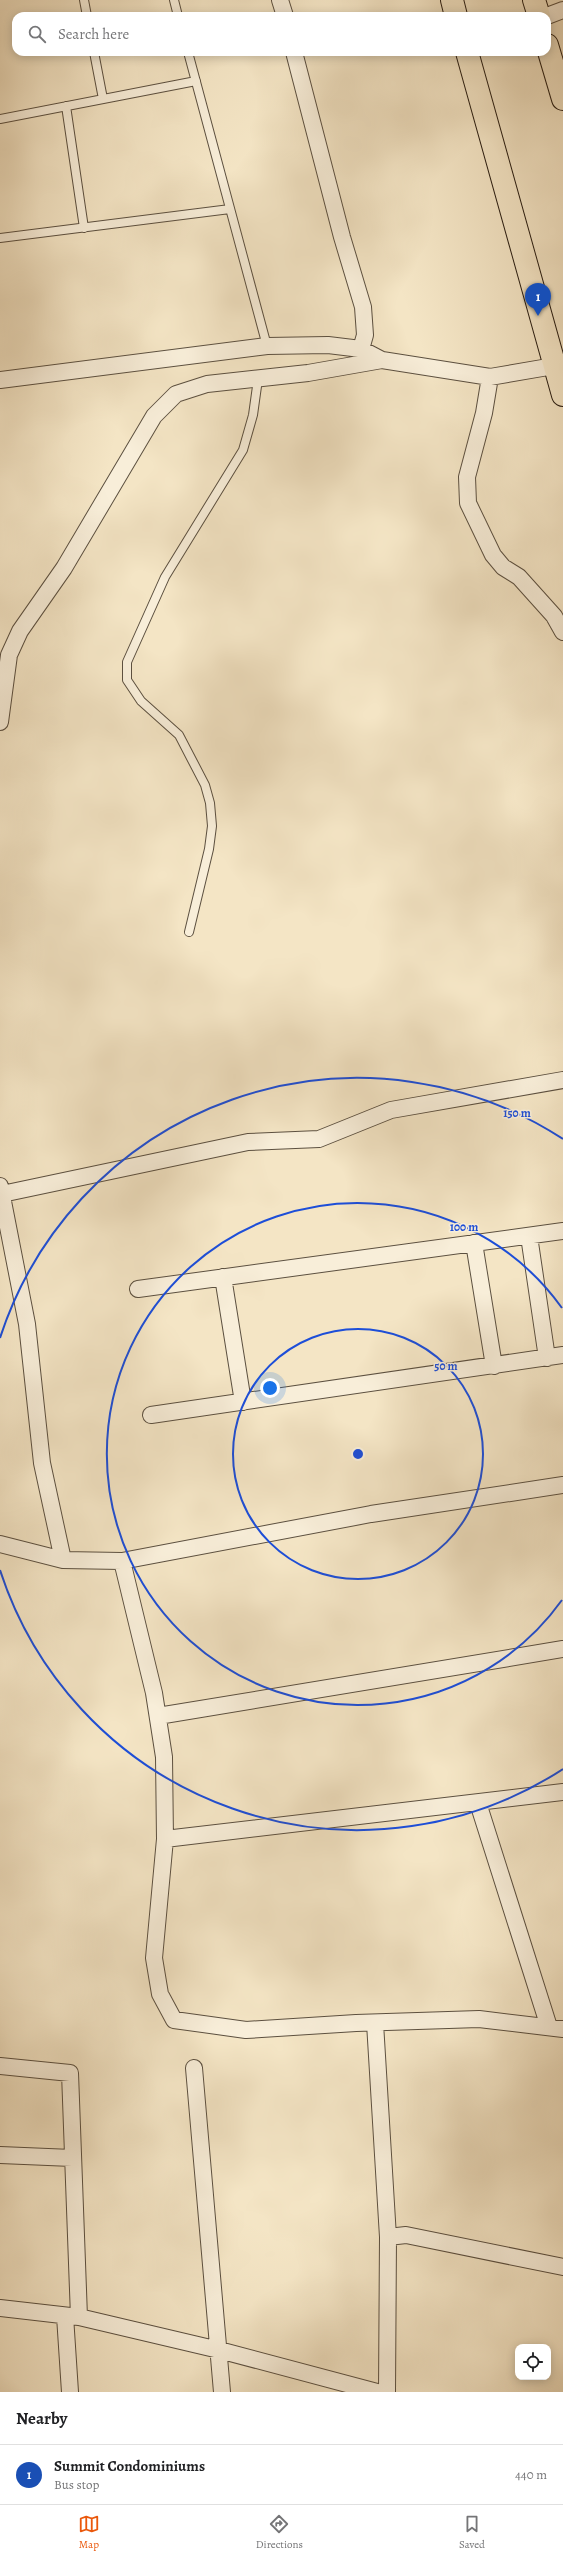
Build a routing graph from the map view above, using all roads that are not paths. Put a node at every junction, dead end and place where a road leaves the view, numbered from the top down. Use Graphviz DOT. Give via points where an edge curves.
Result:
graph roads {
  1 [pos="84,0"];
  2 [pos="174,0"];
  3 [pos="280,0"];
  4 [pos="452,0"];
  5 [pos="534,0"];
  6 [pos="563,10"];
  7 [pos="86,12"];
  8 [pos="177,12"];
  9 [pos="284,12"];
  10 [pos="455,12"];
  11 [pos="538,12"];
  12 [pos="551,14"];
  13 [pos="95,56"];
  14 [pos="189,56"];
  15 [pos="295,56"];
  16 [pos="468,56"];
  17 [pos="550,56"];
  18 [pos="196,82"];
  19 [pos="102,99"];
  20 [pos="563,99"];
  21 [pos="66,106"];
  22 [pos="0,119"];
  23 [pos="230,209"];
  24 [pos="84,228"];
  25 [pos="0,238"];
  26 [pos="267,346"];
  27 [pos="361,349"];
  28 [pos="382,360"];
  29 [pos="554,366"];
  30 [pos="490,377"];
  31 [pos="258,379"];
  32 [pos="0,380"];
  33 [pos="563,396"];
  34 [pos="563,632"];
  35 [pos="0,722"];
  36 [pos="189,932"];
  37 [pos="563,1080"];
  38 [pos="1,1190"];
  39 [pos="563,1231"];
  40 [pos="529,1236"];
  41 [pos="474,1243"];
  42 [pos="223,1277"];
  43 [pos="138,1289"];
  44 [pos="563,1356"];
  45 [pos="547,1358"];
  46 [pos="494,1366"];
  47 [pos="243,1402"];
  48 [pos="151,1415"];
  49 [pos="563,1485"];
  50 [pos="0,1544"];
  51 [pos="62,1560"];
  52 [pos="122,1561"];
  53 [pos="563,1649"];
  54 [pos="158,1716"];
  55 [pos="563,1792"];
  56 [pos="478,1803"];
  57 [pos="165,1839"];
  58 [pos="375,2023"];
  59 [pos="556,2028"];
  60 [pos="0,2066"];
  61 [pos="194,2068"];
  62 [pos="0,2155"];
  63 [pos="72,2158"];
  64 [pos="388,2237"];
  65 [pos="563,2267"];
  66 [pos="0,2308"];
  67 [pos="72,2317"];
  68 [pos="219,2350"];
  69 [pos="70,2392"];
  70 [pos="222,2392"];
  71 [pos="377,2392"];
  72 [pos="386,2392"];
  1 -- 7 [label="lane"];
  2 -- 8 [label="lane"];
  3 -- 9 [label="street"];
  4 -- 10 [label="main road"];
  5 -- 11 [label="main road"];
  6 -- 12 [label="street"];
  13 -- 19 [label="lane"];
  14 -- 18 [label="lane"];
  15 -- 27 [label="street" via="363,307 365,335"];
  16 -- 29 [label="main road" via="528,264"];
  17 -- 20 [label="main road"];
  18 -- 19 [label="lane"];
  18 -- 23 [label="lane"];
  19 -- 21 [label="lane"];
  21 -- 22 [label="lane"];
  21 -- 24 [label="lane"];
  23 -- 24 [label="lane"];
  23 -- 26 [label="lane"];
  24 -- 25 [label="lane"];
  26 -- 27 [label="street" via="328,345"];
  26 -- 32 [label="street"];
  27 -- 28 [label="street"];
  28 -- 30 [label="street"];
  28 -- 31 [label="street"];
  29 -- 30 [label="street"];
  29 -- 33 [label="main road"];
  30 -- 34 [label="street" via="484,413 467,477 468,503 493,555 519,577 554,616"];
  31 -- 35 [label="street" via="207,384 176,394 154,416 64,568 20,631 9,655"];
  31 -- 36 [label="lane" via="253,415 243,450 164,577 127,662 127,680 141,701 179,735 205,785 210,803 212,826 209,849"];
  37 -- 38 [label="street" via="391,1110 319,1139 248,1142"];
  38 -- 51 [label="street" via="27,1324 42,1463"];
  39 -- 40 [label="street"];
  40 -- 41 [label="street"];
  40 -- 45 [label="street"];
  41 -- 42 [label="street"];
  41 -- 46 [label="street"];
  42 -- 43 [label="street"];
  42 -- 47 [label="street"];
  44 -- 45 [label="street"];
  45 -- 46 [label="street"];
  46 -- 47 [label="street"];
  47 -- 48 [label="street"];
  49 -- 52 [label="street" via="370,1514"];
  50 -- 51 [label="street"];
  51 -- 52 [label="street"];
  52 -- 54 [label="street"];
  53 -- 54 [label="street"];
  54 -- 57 [label="street" via="164,1757"];
  55 -- 56 [label="street"];
  56 -- 57 [label="street"];
  56 -- 59 [label="street"];
  57 -- 58 [label="street" via="154,1958 160,1994 174,2020 246,2030"];
  58 -- 59 [label="street" via="479,2020"];
  58 -- 64 [label="street"];
  60 -- 63 [label="street" via="70,2073"];
  61 -- 68 [label="street"];
  62 -- 63 [label="street"];
  63 -- 67 [label="street"];
  64 -- 65 [label="street" via="406,2235"];
  64 -- 72 [label="street"];
  66 -- 67 [label="street"];
  67 -- 68 [label="street"];
  67 -- 69 [label="street"];
  68 -- 70 [label="street"];
  68 -- 71 [label="street"];
}
